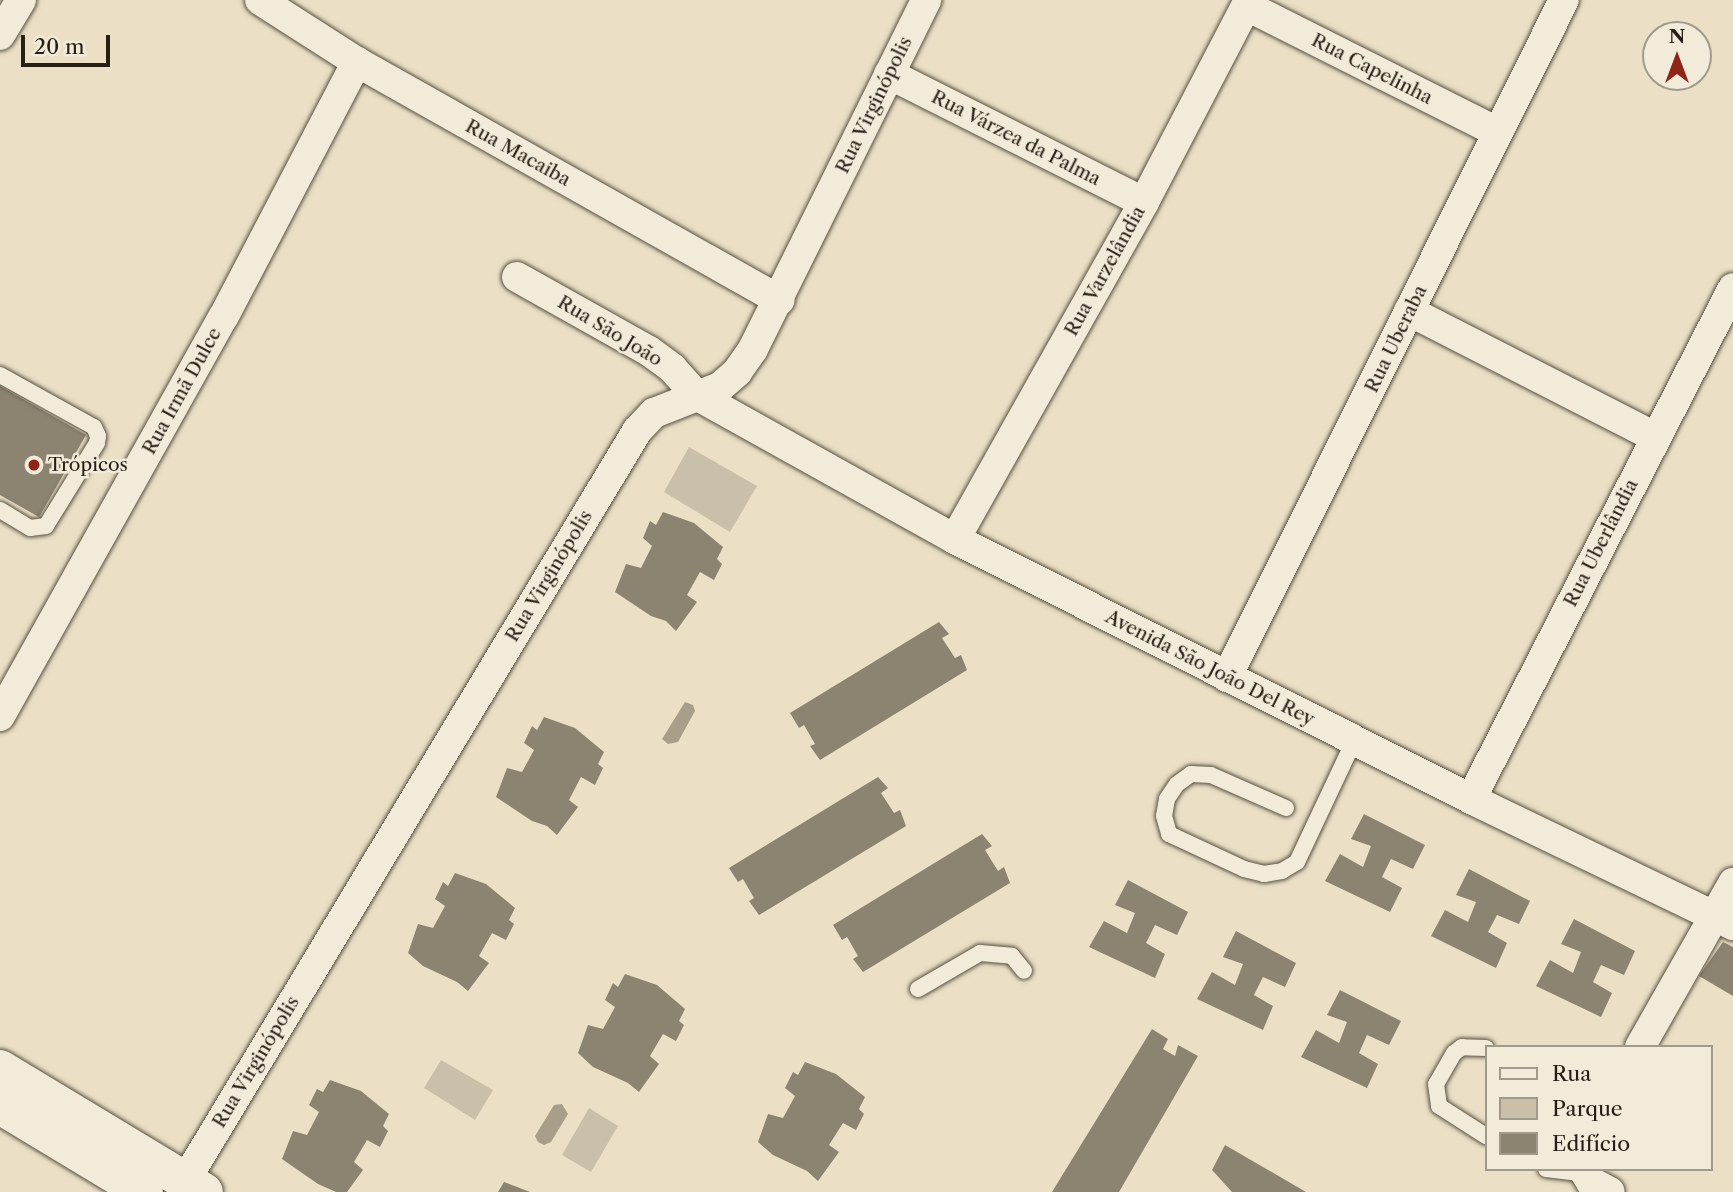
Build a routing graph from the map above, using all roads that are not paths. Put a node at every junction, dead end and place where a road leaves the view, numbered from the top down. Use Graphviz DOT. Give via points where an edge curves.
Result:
graph roads {
  1 [pos="21,0"];
  2 [pos="260,0"];
  3 [pos="926,0"];
  4 [pos="1564,0"];
  5 [pos="1248,3"];
  6 [pos="0,35"];
  7 [pos="357,62"];
  8 [pos="889,74"];
  9 [pos="1497,132"];
  10 [pos="1144,202"];
  11 [pos="517,277"];
  12 [pos="1733,288"];
  13 [pos="780,300"];
  14 [pos="1409,312"];
  15 [pos="1726,320"];
  16 [pos="0,375"];
  17 [pos="696,395"];
  18 [pos="1655,437"];
  19 [pos="0,510"];
  20 [pos="955,539"];
  21 [pos="1227,677"];
  22 [pos="0,716"];
  23 [pos="1354,741"];
  24 [pos="1471,799"];
  25 [pos="1286,808"];
  26 [pos="1733,883"];
  27 [pos="1723,920"];
  28 [pos="1024,971"];
  29 [pos="918,989"];
  30 [pos="1641,1045"];
  31 [pos="1484,1048"];
  32 [pos="0,1069"];
  33 [pos="0,1105"];
  34 [pos="1484,1135"];
  35 [pos="1584,1171"];
  36 [pos="194,1186"];
  37 [pos="137,1190"];
  38 [pos="1611,1192"];
  1 -- 6 [label="street"];
  2 -- 7 [label="street, Rua Macaiba"];
  3 -- 8 [label="street, Rua Virginópolis"];
  4 -- 9 [label="street, Rua Uberaba"];
  5 -- 9 [label="street, Rua Capelinha"];
  5 -- 10 [label="street, Rua Varzelândia"];
  7 -- 13 [label="street, Rua Macaiba"];
  7 -- 22 [label="street, Rua Irmã Dulce" via="224,316"];
  8 -- 10 [label="street, Rua Várzea da Palma"];
  8 -- 13 [label="street, Rua Virginópolis"];
  9 -- 14 [label="street, Rua Uberaba"];
  10 -- 20 [label="street, Rua Varzelândia"];
  11 -- 17 [label="street, Rua São João" via="649,351"];
  12 -- 15 [label="street, Rua Uberlândia"];
  13 -- 17 [label="street, Rua Virginópolis" via="737,372 720,387"];
  14 -- 18 [label="street"];
  14 -- 21 [label="street, Rua Uberaba"];
  15 -- 18 [label="street, Rua Uberlândia"];
  16 -- 19 [label="lane" via="94,427 97,443 46,526 30,528"];
  17 -- 20 [label="street, Avenida São João Del Rey"];
  17 -- 36 [label="street, Rua Virginópolis" via="654,413 637,431"];
  18 -- 24 [label="street, Rua Uberlândia"];
  20 -- 21 [label="street, Avenida São João Del Rey"];
  21 -- 23 [label="street, Avenida São João Del Rey"];
  23 -- 24 [label="street, Avenida São João Del Rey"];
  23 -- 25 [label="lane" via="1297,862 1282,871 1264,874 1244,869 1169,834 1164,816 1167,799 1191,774 1211,775"];
  24 -- 27 [label="street, Avenida São João Del Rey"];
  26 -- 27 [label="street"];
  27 -- 30 [label="street"];
  28 -- 29 [label="lane" via="1012,956 980,953"];
  31 -- 34 [label="lane" via="1462,1047 1454,1053 1436,1084 1439,1107"];
  32 -- 36 [label="main road"];
  33 -- 37 [label="main road"];
  35 -- 38 [label="street" via="1591,1182"];
}
